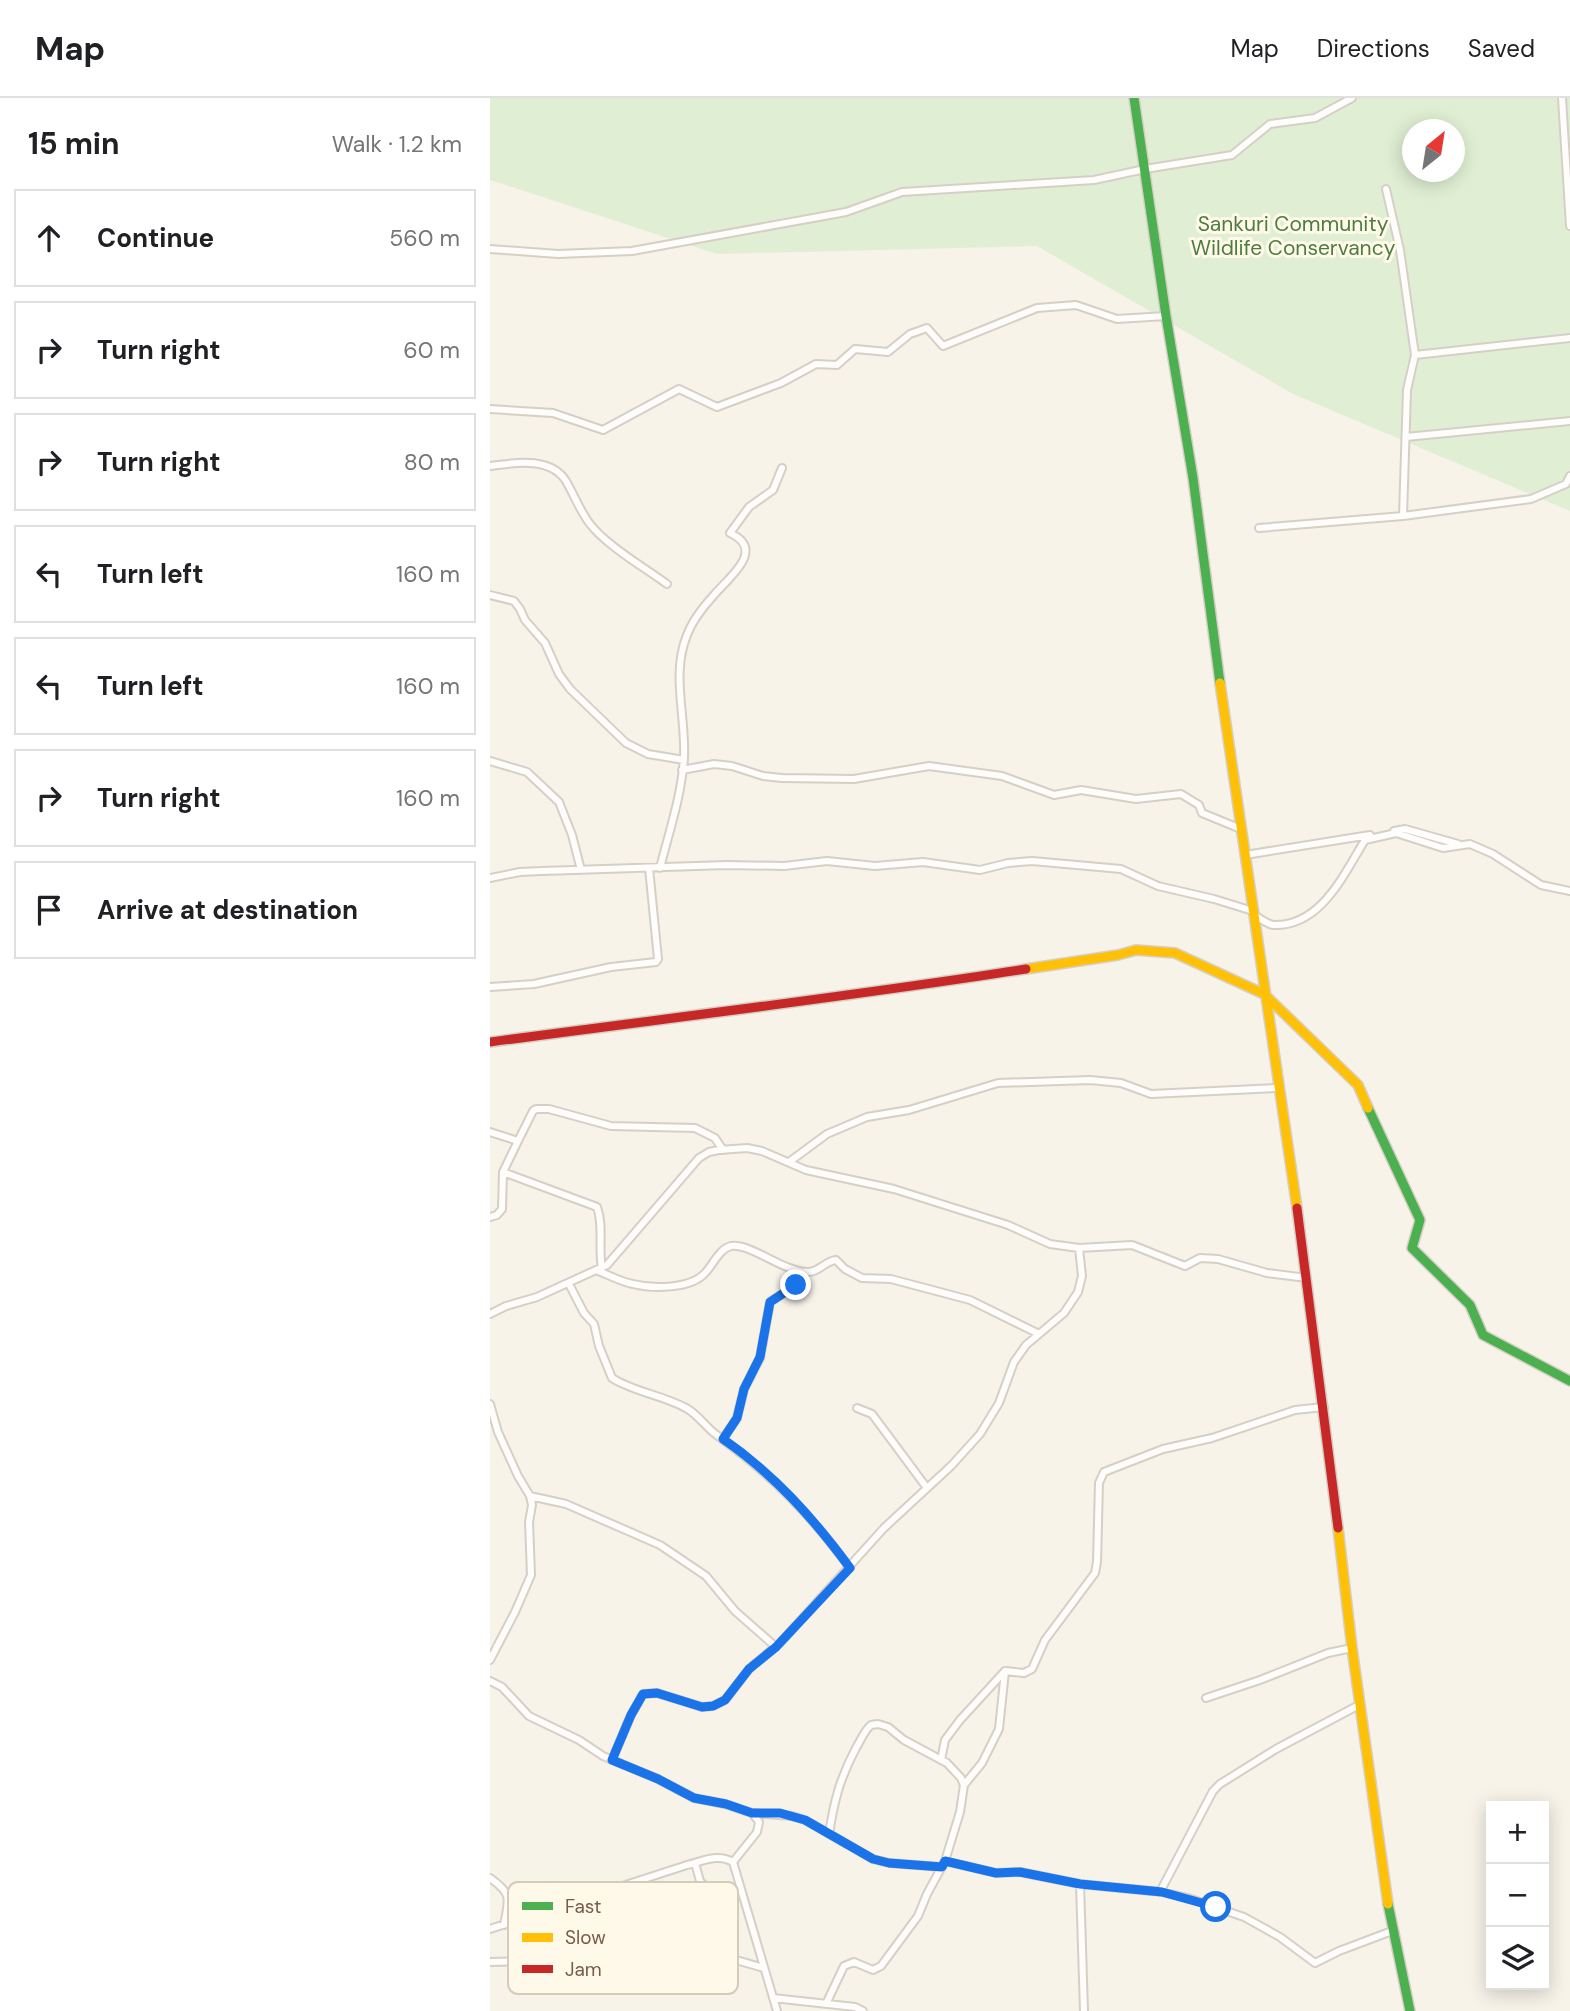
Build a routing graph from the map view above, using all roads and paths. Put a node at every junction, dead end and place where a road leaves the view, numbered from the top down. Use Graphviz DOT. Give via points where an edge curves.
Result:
graph roads {
  1 [pos="1135,98"];
  2 [pos="1352,98"];
  3 [pos="1562,98"];
  4 [pos="1145,169"];
  5 [pos="1387,189"];
  6 [pos="1570,226"];
  7 [pos="490,249"];
  8 [pos="1166,316"];
  9 [pos="1570,338"];
  10 [pos="1415,355"];
  11 [pos="490,409"];
  12 [pos="1570,421"];
  13 [pos="1406,437"];
  14 [pos="490,466"];
  15 [pos="782,468"];
  16 [pos="1570,476"];
  17 [pos="1403,516"];
  18 [pos="1259,528"];
  19 [pos="667,584"];
  20 [pos="490,595"];
  21 [pos="684,760"];
  22 [pos="490,761"];
  23 [pos="682,770"];
  24 [pos="1241,829"];
  25 [pos="1460,844"];
  26 [pos="1245,855"];
  27 [pos="649,868"];
  28 [pos="660,868"];
  29 [pos="581,870"];
  30 [pos="490,878"];
  31 [pos="1570,891"];
  32 [pos="1254,913"];
  33 [pos="490,987"];
  34 [pos="1264,994"];
  35 [pos="490,1042"];
  36 [pos="1278,1088"];
  37 [pos="490,1132"];
  38 [pos="518,1141"];
  39 [pos="723,1150"];
  40 [pos="789,1162"];
  41 [pos="503,1172"];
  42 [pos="490,1217"];
  43 [pos="1079,1248"];
  44 [pos="600,1270"];
  45 [pos="805,1272"];
  46 [pos="1307,1278"];
  47 [pos="569,1284"];
  48 [pos="490,1314"];
  49 [pos="1039,1334"];
  50 [pos="1570,1381"];
  51 [pos="490,1404"];
  52 [pos="1324,1407"];
  53 [pos="857,1408"];
  54 [pos="723,1439"];
  55 [pos="927,1488"];
  56 [pos="530,1496"];
  57 [pos="850,1568"];
  58 [pos="776,1647"];
  59 [pos="1352,1648"];
  60 [pos="490,1660"];
  61 [pos="1005,1671"];
  62 [pos="490,1681"];
  63 [pos="1206,1698"];
  64 [pos="1359,1704"];
  65 [pos="612,1760"];
  66 [pos="941,1760"];
  67 [pos="964,1785"];
  68 [pos="752,1813"];
  69 [pos="829,1834"];
  70 [pos="733,1861"];
  71 [pos="695,1863"];
  72 [pos="944,1864"];
  73 [pos="490,1878"];
  74 [pos="636,1882"];
  75 [pos="701,1882"];
  76 [pos="1080,1884"];
  77 [pos="1160,1892"];
  78 [pos="508,1897"];
  79 [pos="508,1904"];
  80 [pos="508,1924"];
  81 [pos="504,1925"];
  82 [pos="490,1929"];
  83 [pos="1392,1931"];
  84 [pos="738,1961"];
  85 [pos="490,1962"];
  86 [pos="508,1962"];
  87 [pos="764,1968"];
  88 [pos="773,1998"];
  89 [pos="826,2004"];
  90 [pos="776,2011"];
  91 [pos="863,2011"];
  92 [pos="1084,2011"];
  93 [pos="1410,2011"];
  1 -- 4 [label="street"];
  2 -- 4 [label="street" via="1315,118 1270,124 1232,155"];
  3 -- 6 [label="street"];
  4 -- 7 [label="street" via="1094,180 902,192 846,212 632,251 558,254"];
  4 -- 8 [label="street"];
  5 -- 10 [label="street"];
  8 -- 11 [label="street" via="1117,319 1076,305 1037,308 943,346 927,328 910,334 887,352 855,349 837,365 816,363 781,383 717,407 679,388 603,430 553,413"];
  8 -- 24 [label="street"];
  9 -- 10 [label="street"];
  10 -- 13 [label="street" via="1407,390"];
  12 -- 13 [label="street"];
  13 -- 17 [label="street"];
  14 -- 19 [label="street" via="522,461 548,467 564,477 590,525"];
  15 -- 21 [label="street" via="772,490 749,507 730,533 739,537 745,550 743,562 692,621 682,647"];
  16 -- 17 [label="street" via="1566,484 1531,499"];
  17 -- 18 [label="street"];
  20 -- 21 [label="street" via="514,601 545,643 570,689 626,743 648,754"];
  21 -- 23 [label="street"];
  22 -- 29 [label="street" via="527,772 561,805"];
  23 -- 24 [label="street" via="721,764 772,777 854,779 929,766 992,774 1054,794 1081,790 1136,799 1181,794 1199,805 1202,813"];
  23 -- 28 [label="street"];
  24 -- 26 [label="street"];
  25 -- 26 [label="street" via="1405,829"];
  25 -- 31 [label="street" via="1493,854 1541,886"];
  25 -- 32 [label="street" via="1443,848 1396,833 1365,840 1314,913 1271,925"];
  26 -- 32 [label="street"];
  27 -- 28 [label="street"];
  27 -- 29 [label="street"];
  27 -- 33 [label="street" via="656,962 534,984"];
  28 -- 32 [label="street" via="827,861 875,866 930,862 969,870 1032,861 1105,866"];
  29 -- 30 [label="street"];
  32 -- 34 [label="street"];
  34 -- 35 [label="street" via="1175,953 1136,950 872,993"];
  34 -- 36 [label="street"];
  34 -- 50 [label="street" via="1359,1085 1420,1220 1412,1248 1471,1305 1483,1335"];
  36 -- 40 [label="street" via="1151,1094 1121,1083 1090,1080 998,1083 909,1110 867,1117 827,1134"];
  36 -- 46 [label="street"];
  37 -- 38 [label="street"];
  38 -- 39 [label="street" via="533,1111 542,1108 611,1126 695,1128 715,1138"];
  38 -- 41 [label="street"];
  39 -- 40 [label="street" via="747,1148"];
  39 -- 44 [label="street" via="699,1158"];
  40 -- 43 [label="street" via="904,1192 1043,1241"];
  41 -- 42 [label="street" via="502,1209"];
  41 -- 44 [label="street" via="597,1207"];
  43 -- 46 [label="street" via="1132,1245 1185,1266 1200,1258 1218,1259"];
  43 -- 49 [label="street" via="1082,1276 1078,1292 1064,1313"];
  44 -- 45 [label="street" via="633,1284 693,1283 723,1251 736,1246"];
  44 -- 47 [label="street"];
  45 -- 49 [label="street" via="836,1260 862,1278 882,1277 971,1300"];
  45 -- 54 [label="street" via="796,1285 770,1302 760,1357 744,1389 737,1418"];
  46 -- 52 [label="street"];
  47 -- 48 [label="street"];
  47 -- 54 [label="street" via="594,1324 612,1378 682,1406"];
  49 -- 55 [label="street" via="1014,1362 999,1403 980,1434"];
  51 -- 56 [label="street" via="498,1432"];
  52 -- 59 [label="street"];
  52 -- 61 [label="street" via="1295,1410 1163,1449 1104,1472 1099,1483 1095,1573 1045,1640 1032,1669"];
  53 -- 55 [label="street" via="872,1414"];
  54 -- 57 [label="street" via="795,1500"];
  55 -- 57 [label="street"];
  56 -- 58 [label="street" via="566,1504 668,1550 706,1576 735,1611"];
  56 -- 60 [label="street" via="531,1575"];
  57 -- 58 [label="street"];
  58 -- 65 [label="street" via="749,1669 725,1700 713,1706 643,1694"];
  59 -- 63 [label="street"];
  59 -- 64 [label="street"];
  61 -- 66 [label="street" via="960,1720 946,1740"];
  61 -- 67 [label="street" via="999,1729 982,1763"];
  62 -- 65 [label="street" via="502,1687 528,1716"];
  64 -- 77 [label="street" via="1220,1784"];
  64 -- 83 [label="street"];
  65 -- 68 [label="street" via="694,1798"];
  66 -- 67 [label="street"];
  66 -- 69 [label="street" via="888,1727 871,1725 839,1784"];
  67 -- 72 [label="street"];
  68 -- 69 [label="street" via="792,1816"];
  68 -- 70 [label="street" via="759,1822 757,1832"];
  69 -- 72 [label="street" via="873,1859"];
  70 -- 71 [label="street" via="719,1856"];
  70 -- 87 [label="street"];
  71 -- 74 [label="street"];
  71 -- 75 [label="street"];
  72 -- 76 [label="street"];
  72 -- 89 [label="street" via="918,1916 881,1966 873,1970 854,1962 844,1966"];
  73 -- 78 [label="street"];
  76 -- 77 [label="street"];
  76 -- 92 [label="street"];
  77 -- 83 [label="street" via="1244,1917 1315,1963"];
  79 -- 81 [label="street"];
  80 -- 81 [label="street"];
  81 -- 82 [label="street"];
  83 -- 93 [label="street"];
  84 -- 87 [label="street"];
  85 -- 86 [label="street"];
  87 -- 88 [label="street"];
  88 -- 89 [label="street"];
  88 -- 90 [label="street"];
  89 -- 91 [label="street"];
}
